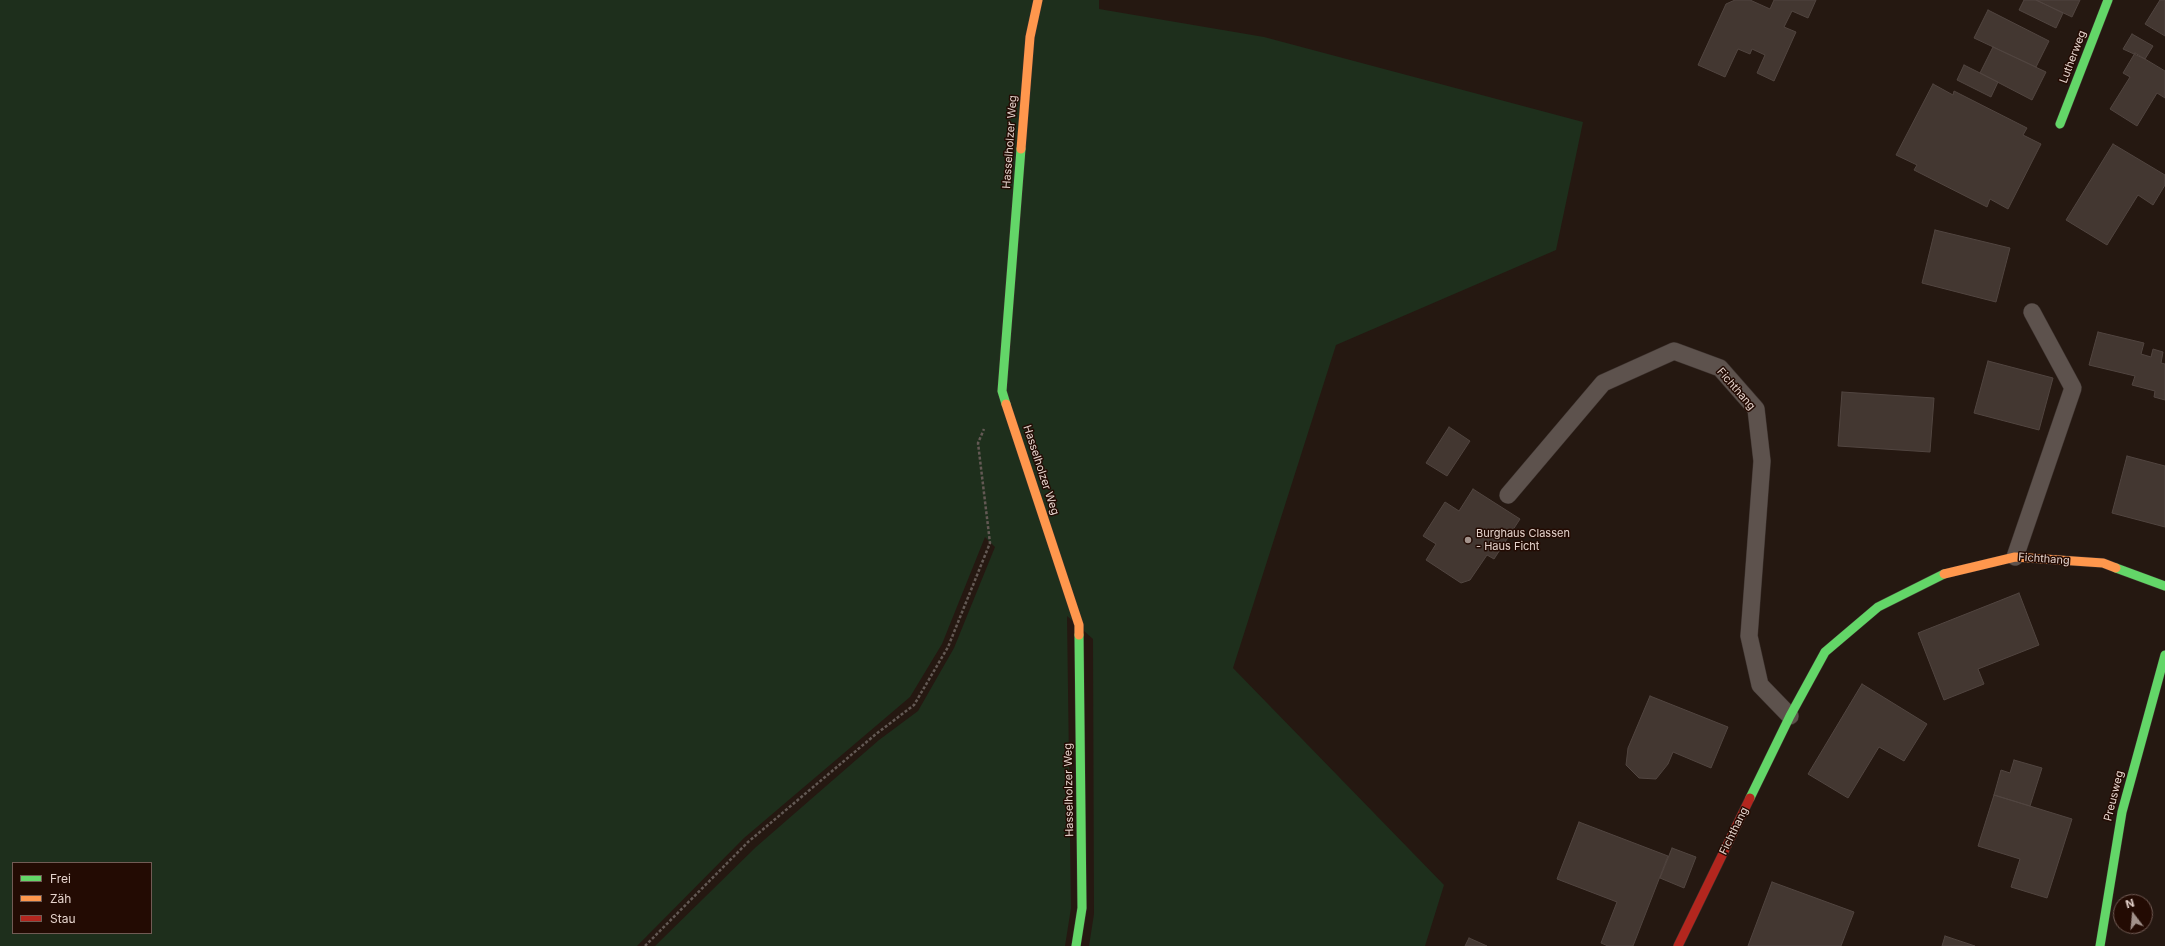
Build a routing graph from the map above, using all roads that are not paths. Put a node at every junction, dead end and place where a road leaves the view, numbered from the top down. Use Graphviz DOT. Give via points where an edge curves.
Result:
graph roads {
  1 [pos="1038,0"];
  2 [pos="2108,0"];
  3 [pos="2060,124"];
  4 [pos="2032,312"];
  5 [pos="1508,495"];
  6 [pos="2015,557"];
  7 [pos="2165,586"];
  8 [pos="2165,655"];
  9 [pos="1790,716"];
  10 [pos="1076,946"];
  11 [pos="1678,946"];
  12 [pos="2100,946"];
  1 -- 10 [label="street, Hasselholzer Weg" via="1030,37 1002,391 1079,625 1082,908"];
  2 -- 3 [label="street, Lutherweg"];
  4 -- 6 [label="lane" via="2073,388"];
  5 -- 9 [label="lane, Fichthang" via="1603,383 1674,351 1720,368 1756,409 1762,461 1748,636 1760,685"];
  6 -- 7 [label="street, Fichthang" via="2103,563"];
  6 -- 9 [label="street, Fichthang" via="1941,575 1878,607 1825,652"];
  8 -- 12 [label="street, Preusweg" via="2122,812"];
  9 -- 11 [label="street, Fichthang"];
}
